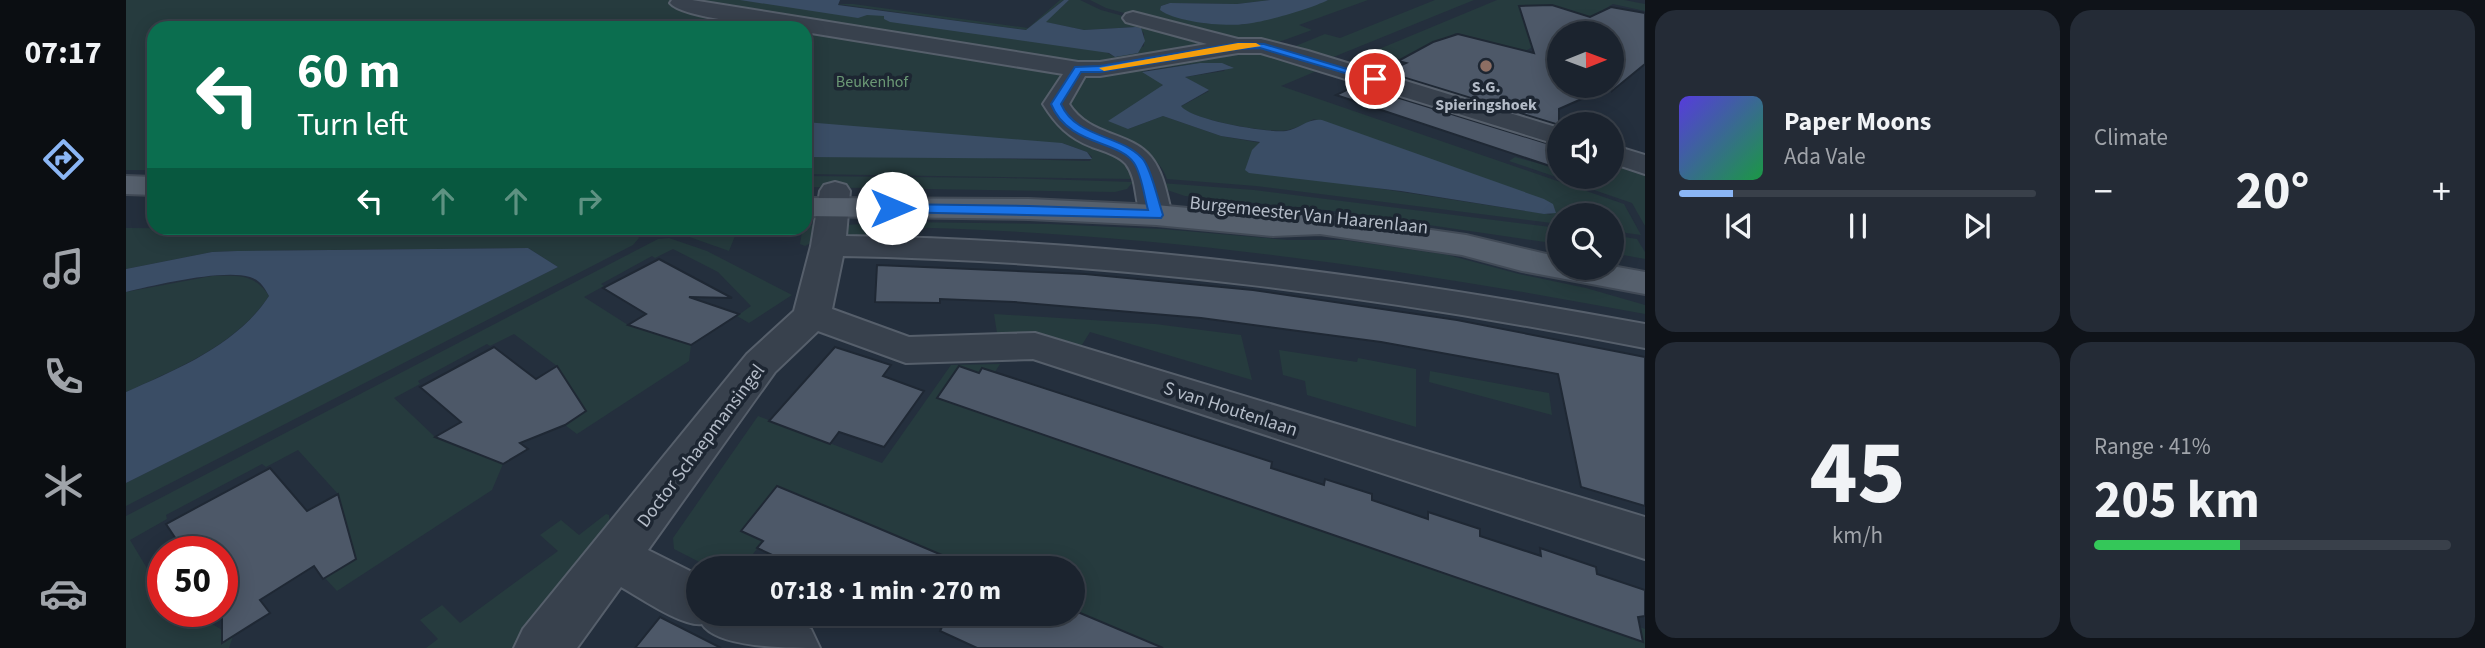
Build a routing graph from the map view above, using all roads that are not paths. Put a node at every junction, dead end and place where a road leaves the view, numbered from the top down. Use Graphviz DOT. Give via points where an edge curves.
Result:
graph roads {
  1 [pos="681,0"];
  2 [pos="1133,18"];
  3 [pos="774,21"];
  4 [pos="812,27"];
  5 [pos="1238,46"];
  6 [pos="1078,69"];
  7 [pos="1547,133"];
  8 [pos="1624,158"];
  9 [pos="1645,164"];
  10 [pos="126,185"];
  11 [pos="147,186"];
  12 [pos="126,194"];
  13 [pos="147,194"];
  14 [pos="819,199"];
  15 [pos="1154,207"];
  16 [pos="828,247"];
  17 [pos="1547,247"];
  18 [pos="1624,260"];
  19 [pos="1645,263"];
  20 [pos="1645,284"];
  21 [pos="813,315"];
  22 [pos="1645,336"];
  23 [pos="1645,538"];
  24 [pos="614,558"];
  25 [pos="686,595"];
  26 [pos="748,626"];
  27 [pos="543,648"];
  28 [pos="791,648"];
  1 -- 3 [label="street" via="680,4 692,8"];
  2 -- 5 [label="street"];
  4 -- 6 [label="street"];
  5 -- 6 [label="street"];
  5 -- 7 [label="street" via="1261,46 1300,56"];
  6 -- 15 [label="street" via="1056,104 1059,111 1080,132 1139,161"];
  8 -- 9 [label="street"];
  10 -- 11 [label="main road"];
  12 -- 13 [label="main road"];
  14 -- 15 [label="main road, Burgemeester Van Haarenlaan" via="1029,209"];
  14 -- 16 [label="street"];
  15 -- 17 [label="main road, Burgemeester Van Haarenlaan" via="1395,221"];
  15 -- 20 [label="main road, Burgemeester Van Haarenlaan" via="1273,226 1320,224 1466,245 1522,261"];
  16 -- 21 [label="street"];
  16 -- 22 [label="street" via="1059,253 1241,270 1509,309"];
  18 -- 19 [label="main road"];
  21 -- 23 [label="street, S van Houtenlaan" via="906,350 1035,346"];
  21 -- 24 [label="street, Doctor Schaepmansingel" via="761,363"];
  24 -- 25 [label="street"];
  24 -- 27 [label="street, Doctor Schaepmansingel"];
  26 -- 28 [label="street"];
}
